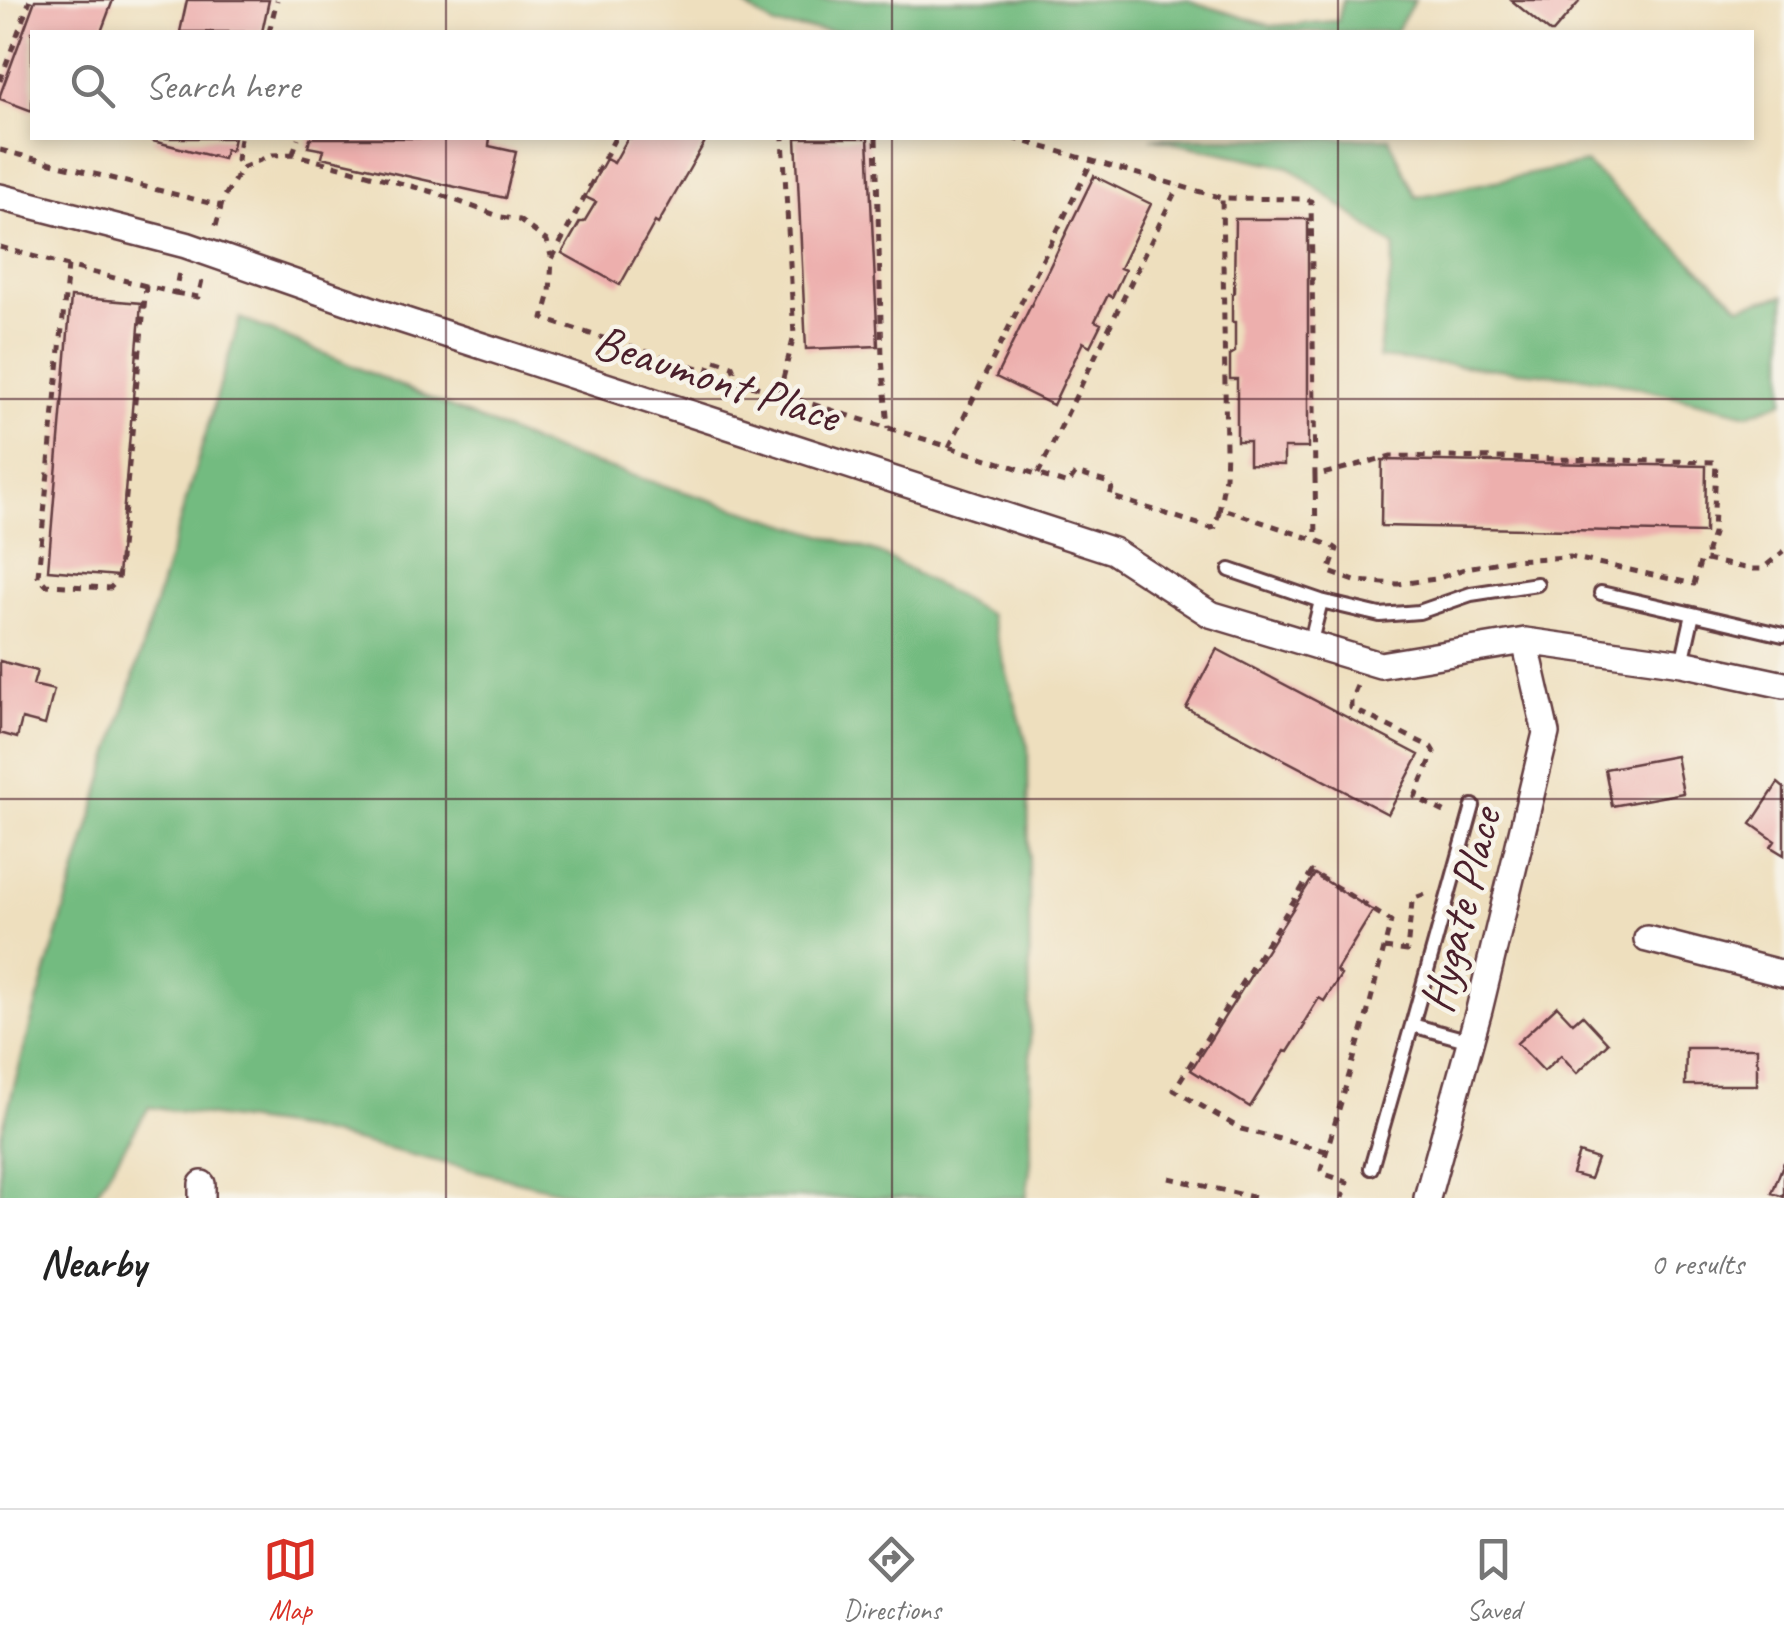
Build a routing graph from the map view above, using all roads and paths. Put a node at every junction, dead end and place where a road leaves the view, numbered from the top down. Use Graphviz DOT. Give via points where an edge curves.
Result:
graph roads {
  1 [pos="30,0"];
  2 [pos="277,0"];
  3 [pos="270,30"];
  4 [pos="0,81"];
  5 [pos="240,140"];
  6 [pos="297,140"];
  7 [pos="614,140"];
  8 [pos="783,140"];
  9 [pos="876,140"];
  10 [pos="1019,140"];
  11 [pos="0,150"];
  12 [pos="293,154"];
  13 [pos="1092,160"];
  14 [pos="242,168"];
  15 [pos="1178,186"];
  16 [pos="0,196"];
  17 [pos="1222,198"];
  18 [pos="221,206"];
  19 [pos="0,248"];
  20 [pos="198,249"];
  21 [pos="552,259"];
  22 [pos="68,266"];
  23 [pos="146,286"];
  24 [pos="174,293"];
  25 [pos="779,394"];
  26 [pos="888,428"];
  27 [pos="949,447"];
  28 [pos="1038,474"];
  29 [pos="1314,476"];
  30 [pos="1219,512"];
  31 [pos="1316,540"];
  32 [pos="1784,551"];
  33 [pos="1708,560"];
  34 [pos="1230,570"];
  35 [pos="1538,584"];
  36 [pos="1601,593"];
  37 [pos="1321,601"];
  38 [pos="1693,614"];
  39 [pos="1784,636"];
  40 [pos="1525,641"];
  41 [pos="1310,644"];
  42 [pos="1682,663"];
  43 [pos="1784,685"];
  44 [pos="1358,686"];
  45 [pos="1454,800"];
  46 [pos="1472,806"];
  47 [pos="1431,886"];
  48 [pos="1647,939"];
  49 [pos="1384,948"];
  50 [pos="1784,974"];
  51 [pos="1412,1025"];
  52 [pos="1470,1041"];
  53 [pos="1326,1152"];
  54 [pos="1371,1168"];
  55 [pos="1169,1178"];
  56 [pos="1257,1198"];
  57 [pos="1344,1198"];
  58 [pos="1427,1198"];
  1 -- 4 [label="path"];
  2 -- 3 [label="path"];
  5 -- 14 [label="path"];
  6 -- 12 [label="path"];
  7 -- 21 [label="path"];
  8 -- 25 [label="path" via="794,336"];
  9 -- 26 [label="path"];
  10 -- 13 [label="path"];
  11 -- 18 [label="path"];
  12 -- 14 [label="path"];
  12 -- 21 [label="path" via="519,220 546,240"];
  13 -- 15 [label="path"];
  13 -- 27 [label="path"];
  14 -- 18 [label="path"];
  15 -- 17 [label="path"];
  15 -- 28 [label="path"];
  16 -- 20 [label="street, Beaumont Place"];
  17 -- 29 [label="path" via="1311,202"];
  17 -- 30 [label="path" via="1226,448"];
  18 -- 20 [label="path"];
  19 -- 22 [label="path"];
  20 -- 24 [label="path"];
  20 -- 24 [label="path" via="198,297"];
  20 -- 41 [label="street, Beaumont Place" via="1113,551 1210,614"];
  21 -- 25 [label="path" via="546,320 705,370 715,360 732,366 738,381"];
  22 -- 23 [label="path"];
  22 -- 23 [label="path" via="38,576 46,584 110,588 118,580"];
  23 -- 24 [label="path"];
  25 -- 26 [label="path"];
  26 -- 27 [label="path"];
  27 -- 28 [label="path"];
  28 -- 30 [label="path" via="1068,484 1076,473 1109,483 1110,496 1211,528"];
  29 -- 31 [label="path"];
  29 -- 33 [label="path" via="1391,456 1716,462"];
  30 -- 31 [label="path"];
  31 -- 33 [label="path" via="1336,549 1329,572 1398,584 1510,560 1570,556 1694,584 1700,559"];
  32 -- 33 [label="path" via="1762,569"];
  34 -- 37 [label="lane"];
  35 -- 37 [label="lane" via="1380,616"];
  36 -- 38 [label="lane"];
  37 -- 41 [label="lane"];
  38 -- 39 [label="lane"];
  38 -- 42 [label="lane"];
  40 -- 41 [label="street, Beaumont Place" via="1380,666"];
  40 -- 42 [label="street, Beaumont Place"];
  40 -- 52 [label="street, Hygate Place" via="1546,733"];
  42 -- 43 [label="street, Beaumont Place"];
  44 -- 45 [label="path" via="1351,708 1434,752 1414,797 1450,815"];
  46 -- 51 [label="lane"];
  47 -- 49 [label="path" via="1412,902 1406,951"];
  48 -- 50 [label="street"];
  49 -- 53 [label="path"];
  49 -- 53 [label="path" via="1390,921 1312,872 1175,1086 1241,1130"];
  51 -- 52 [label="lane"];
  51 -- 54 [label="lane"];
  52 -- 58 [label="street, Hygate Place"];
  53 -- 57 [label="path" via="1322,1173 1348,1182"];
  55 -- 56 [label="path"];
}
